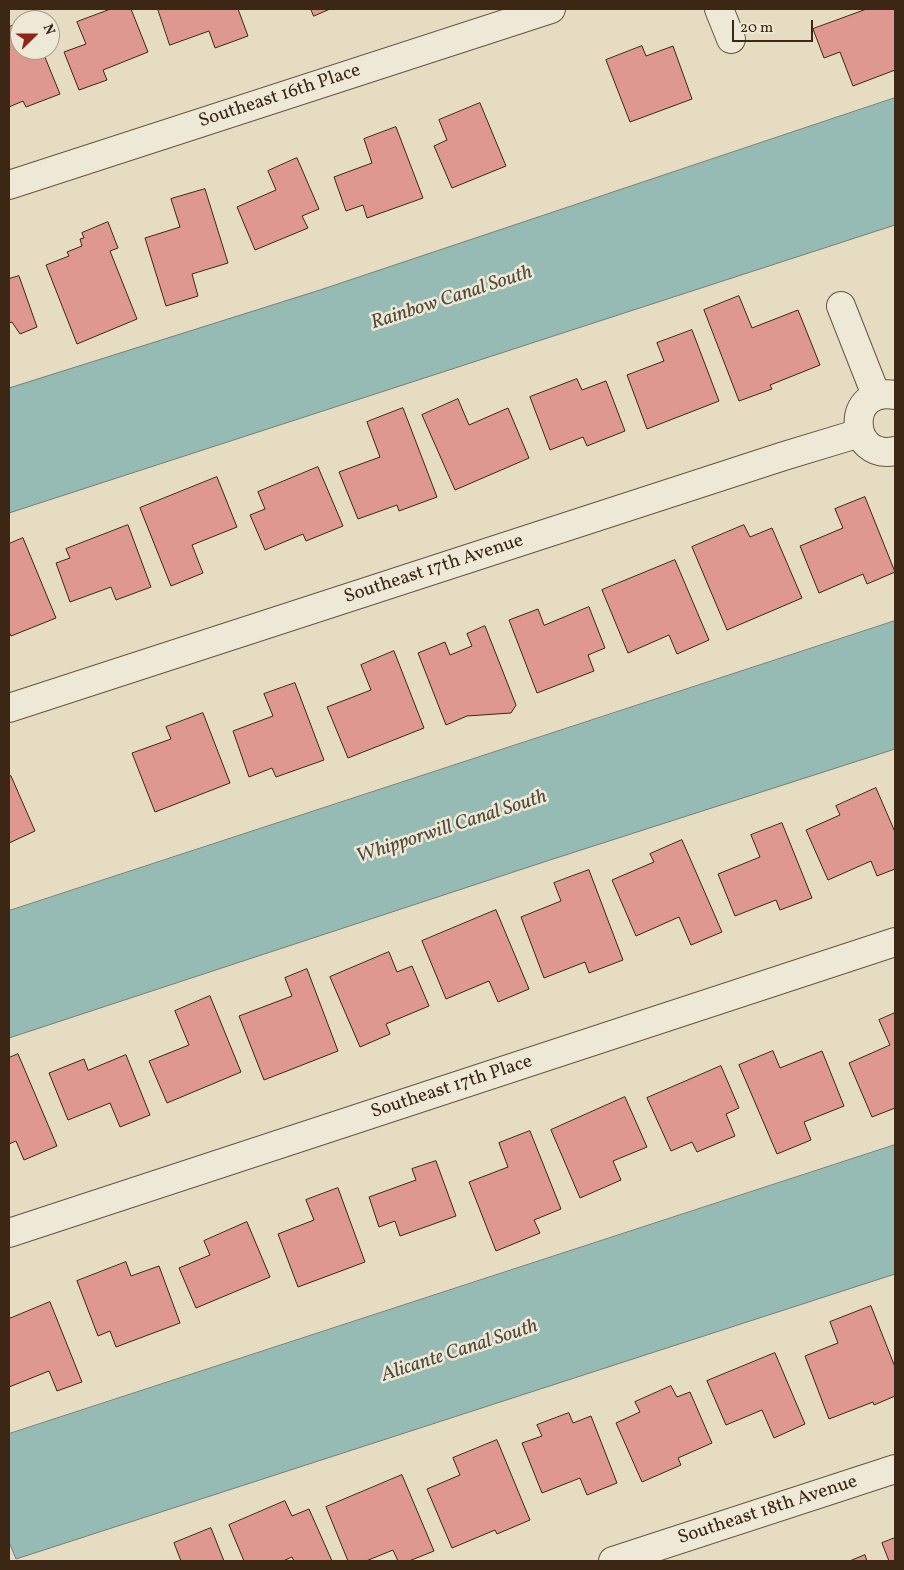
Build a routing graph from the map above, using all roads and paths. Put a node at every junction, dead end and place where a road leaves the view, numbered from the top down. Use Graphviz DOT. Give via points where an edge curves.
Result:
graph roads {
  1 [pos="551,9"];
  2 [pos="719,9"];
  3 [pos="731,39"];
  4 [pos="9,185"];
  5 [pos="841,306"];
  6 [pos="886,395"];
  7 [pos="860,433"];
  8 [pos="895,451"];
  9 [pos="9,708"];
  10 [pos="895,942"];
  11 [pos="9,1233"];
  12 [pos="895,1469"];
  13 [pos="612,1561"];
  1 -- 4 [label="street, Southeast 16th Place"];
  2 -- 3 [label="street"];
  5 -- 6 [label="street"];
  6 -- 7 [label="street" via="868,400 862,406 858,424"];
  7 -- 8 [label="street" via="870,447 879,451"];
  7 -- 9 [label="street, Southeast 17th Avenue"];
  10 -- 11 [label="street, Southeast 17th Place"];
  12 -- 13 [label="street, Southeast 18th Avenue"];
}
